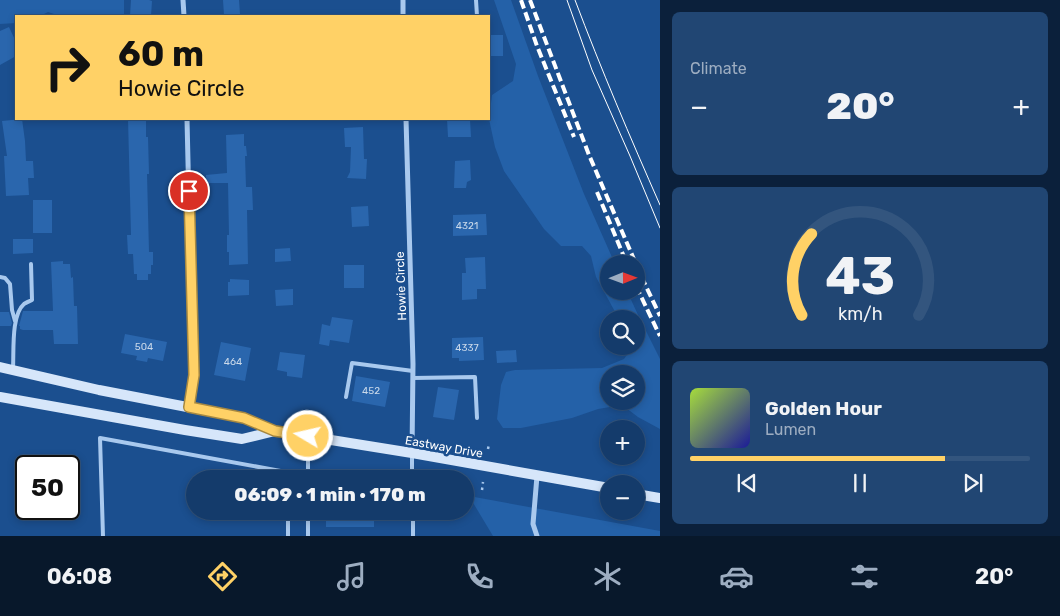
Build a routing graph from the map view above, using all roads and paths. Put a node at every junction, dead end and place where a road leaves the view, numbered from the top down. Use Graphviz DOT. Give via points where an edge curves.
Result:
graph roads {
  1 [pos="183,0"];
  2 [pos="403,0"];
  3 [pos="476,0"];
  4 [pos="184,15"];
  5 [pos="403,15"];
  6 [pos="476,15"];
  7 [pos="187,120"];
  8 [pos="406,120"];
  9 [pos="31,264"];
  10 [pos="0,277"];
  11 [pos="15,321"];
  12 [pos="0,368"];
  13 [pos="13,370"];
  14 [pos="413,371"];
  15 [pos="413,378"];
  16 [pos="0,397"];
  17 [pos="346,397"];
  18 [pos="189,407"];
  19 [pos="477,418"];
  20 [pos="275,431"];
  21 [pos="308,436"];
  22 [pos="489,444"];
  23 [pos="488,450"];
  24 [pos="412,453"];
  25 [pos="275,470"];
  26 [pos="308,470"];
  27 [pos="412,470"];
  28 [pos="537,476"];
  29 [pos="483,482"];
  30 [pos="600,486"];
  31 [pos="482,490"];
  32 [pos="645,496"];
  33 [pos="660,498"];
  34 [pos="288,520"];
  35 [pos="308,520"];
  36 [pos="413,520"];
  37 [pos="103,536"];
  38 [pos="288,536"];
  39 [pos="308,536"];
  40 [pos="413,536"];
  41 [pos="537,536"];
  1 -- 4 [label="street"];
  2 -- 5 [label="street"];
  3 -- 6 [label="lane"];
  7 -- 18 [label="street" via="194,375"];
  8 -- 14 [label="street, Howie Circle"];
  9 -- 11 [label="lane" via="32,300 20,310"];
  10 -- 11 [label="lane" via="10,284"];
  11 -- 13 [label="lane"];
  12 -- 13 [label="main road, Eastway Drive"];
  13 -- 18 [label="main road, Eastway Drive"];
  14 -- 15 [label="street, Howie Circle"];
  14 -- 17 [label="lane" via="352,363"];
  15 -- 19 [label="lane" via="474,377"];
  15 -- 24 [label="street, Howie Circle"];
  16 -- 20 [label="main road, Eastway Drive" via="242,439"];
  18 -- 20 [label="main road, Eastway Drive" via="244,418"];
  20 -- 21 [label="main road, Eastway Drive"];
  21 -- 24 [label="main road, Eastway Drive"];
  21 -- 26 [label="lane"];
  22 -- 23 [label="path"];
  24 -- 27 [label="lane"];
  24 -- 28 [label="main road, Eastway Drive"];
  25 -- 37 [label="lane" via="100,438"];
  28 -- 30 [label="main road, Eastway Drive"];
  28 -- 41 [label="street" via="533,524"];
  29 -- 31 [label="path"];
  32 -- 33 [label="main road"];
  34 -- 38 [label="lane"];
  35 -- 39 [label="lane"];
  36 -- 40 [label="lane"];
}
